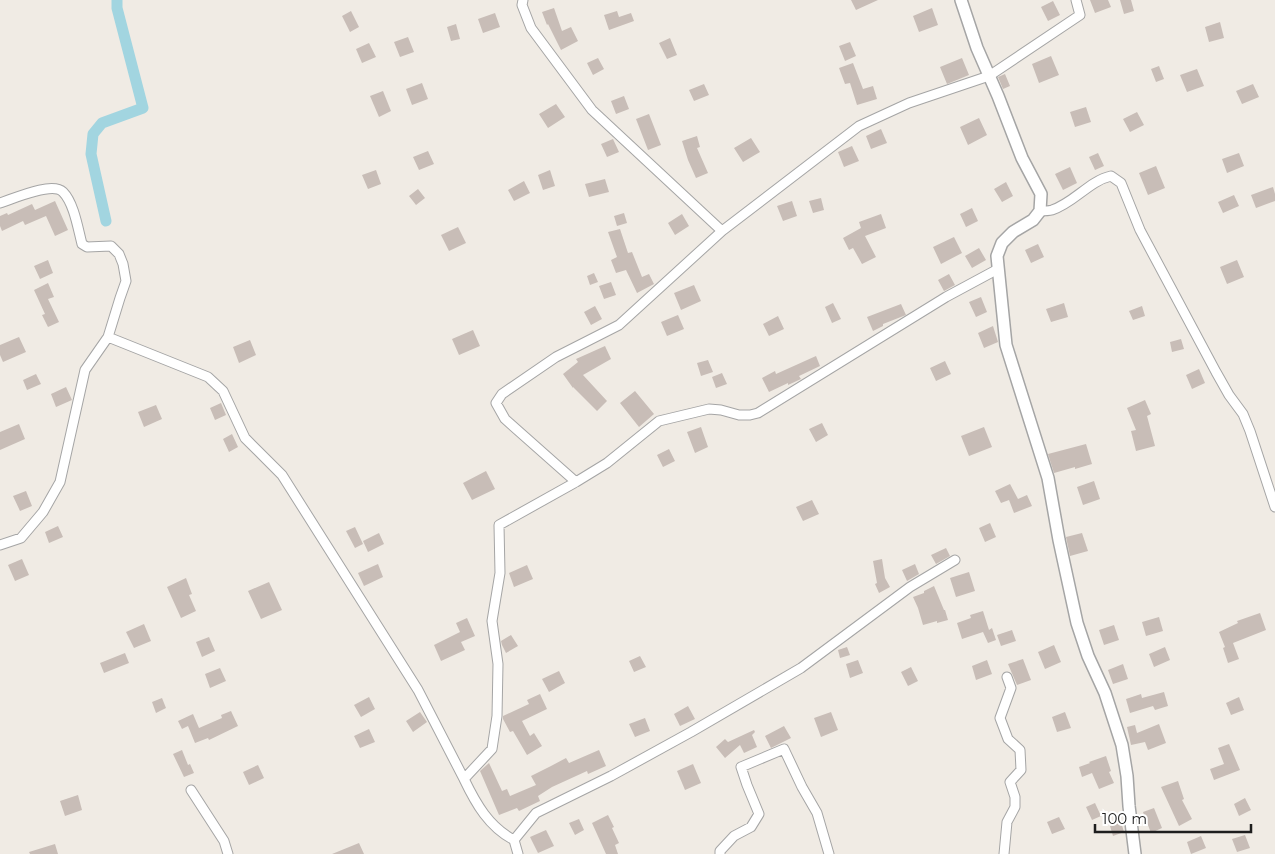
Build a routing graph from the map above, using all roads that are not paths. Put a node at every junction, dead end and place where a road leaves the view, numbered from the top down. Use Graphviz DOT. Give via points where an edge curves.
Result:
graph roads {
  1 [pos="523,0"];
  2 [pos="960,0"];
  3 [pos="1076,0"];
  4 [pos="989,76"];
  5 [pos="0,203"];
  6 [pos="1040,211"];
  7 [pos="722,231"];
  8 [pos="998,269"];
  9 [pos="108,337"];
  10 [pos="576,482"];
  11 [pos="1275,507"];
  12 [pos="0,545"];
  13 [pos="955,560"];
  14 [pos="1007,677"];
  15 [pos="464,779"];
  16 [pos="191,790"];
  17 [pos="514,840"];
  18 [pos="228,854"];
  19 [pos="518,854"];
  20 [pos="720,854"];
  21 [pos="829,854"];
  22 [pos="1004,854"];
  23 [pos="1135,854"];
  1 -- 7 [label="street" via="530,28 592,110"];
  2 -- 4 [label="street"];
  3 -- 4 [label="street" via="1080,14"];
  4 -- 6 [label="street" via="1022,158 1041,194"];
  4 -- 7 [label="street" via="909,103 859,126"];
  5 -- 9 [label="street" via="36,191 58,189 69,202 82,244 87,247 111,246 119,254 126,281"];
  6 -- 8 [label="street" via="1002,243 997,256"];
  6 -- 11 [label="street" via="1051,210 1069,201 1102,178 1111,176 1120,183 1140,230 1216,372 1243,414"];
  7 -- 10 [label="street" via="619,325 556,357 502,394 496,403 505,419"];
  8 -- 10 [label="street" via="946,297 758,413 739,415 709,409 659,421 607,463"];
  8 -- 23 [label="street" via="1006,345 1048,478 1077,623 1122,745"];
  9 -- 12 [label="street" via="85,370 60,482 43,512 21,538"];
  9 -- 15 [label="street" via="208,377 223,391 245,438 282,475 418,690"];
  10 -- 15 [label="street" via="499,525 500,573 492,621 498,664 497,716 492,749"];
  13 -- 17 [label="street" via="910,586 801,668 692,732 536,813"];
  14 -- 22 [label="street" via="1011,688 1000,718 1008,740 1020,750 1021,770 1010,782 1015,807 1007,822"];
  15 -- 17 [label="street" via="490,823"];
  16 -- 18 [label="street" via="224,841"];
  17 -- 19 [label="street"];
  20 -- 21 [label="street" via="734,836 751,827 759,814 741,767 784,749 817,813"];
}
